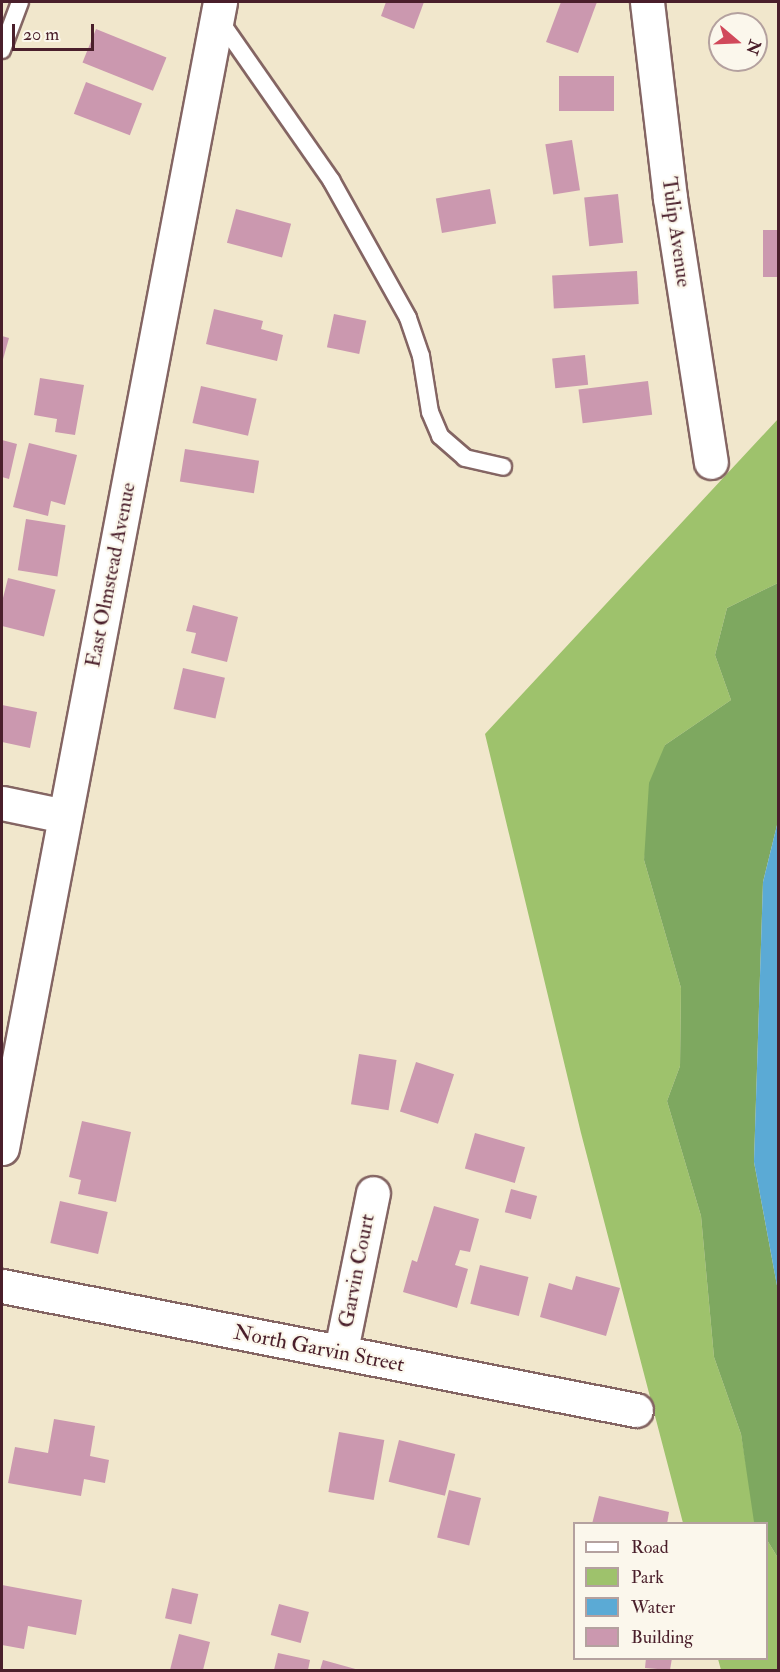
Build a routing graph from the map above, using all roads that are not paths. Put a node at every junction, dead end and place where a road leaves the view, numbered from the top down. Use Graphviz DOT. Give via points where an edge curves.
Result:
graph roads {
  1 [pos="20,2"];
  2 [pos="647,2"];
  3 [pos="219,9"];
  4 [pos="2,50"];
  5 [pos="711,462"];
  6 [pos="503,467"];
  7 [pos="2,803"];
  8 [pos="65,816"];
  9 [pos="10,1054"];
  10 [pos="2,1148"];
  11 [pos="373,1193"];
  12 [pos="2,1287"];
  13 [pos="341,1350"];
  14 [pos="636,1410"];
  1 -- 4 [label="lane"];
  2 -- 5 [label="street, Tulip Avenue" via="670,198"];
  3 -- 6 [label="lane" via="331,180 408,318 421,356 430,412 440,436 465,458"];
  3 -- 8 [label="street, East Olmstead Avenue"];
  7 -- 8 [label="street"];
  8 -- 9 [label="street, East Olmstead Avenue"];
  9 -- 10 [label="street, East Olmstead Avenue"];
  11 -- 13 [label="street, Garvin Court"];
  12 -- 13 [label="street, North Garvin Street" via="283,1343"];
  13 -- 14 [label="street, North Garvin Street"];
}
